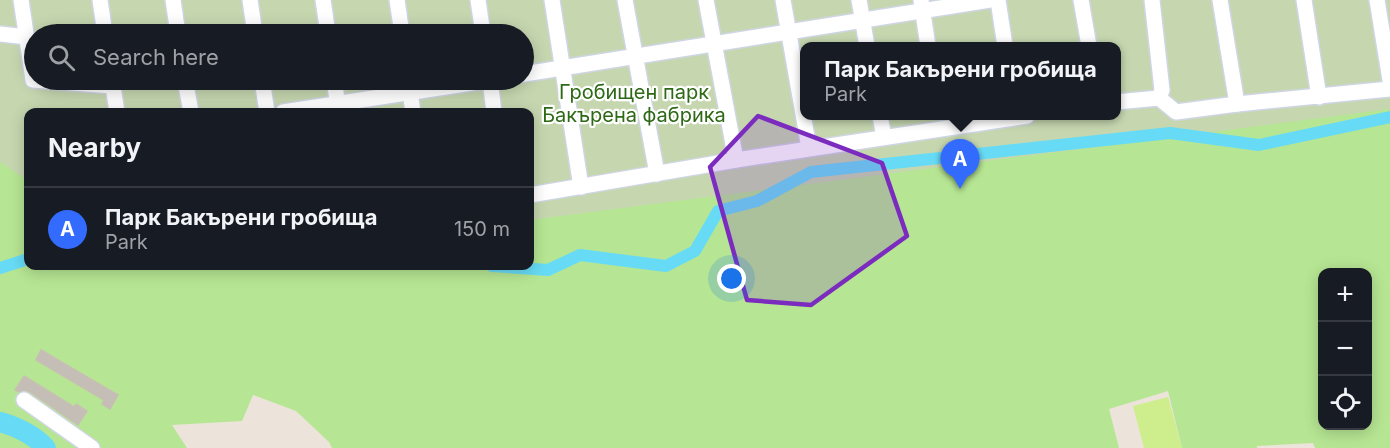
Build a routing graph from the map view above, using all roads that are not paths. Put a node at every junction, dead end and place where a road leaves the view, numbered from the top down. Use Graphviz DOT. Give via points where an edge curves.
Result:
graph roads {
  1 [pos="21,0"];
  2 [pos="99,0"];
  3 [pos="173,0"];
  4 [pos="250,0"];
  5 [pos="323,0"];
  6 [pos="397,0"];
  7 [pos="478,0"];
  8 [pos="552,0"];
  9 [pos="625,0"];
  10 [pos="706,0"];
  11 [pos="783,0"];
  12 [pos="859,0"];
  13 [pos="990,0"];
  14 [pos="998,0"];
  15 [pos="1081,0"];
  16 [pos="1152,0"];
  17 [pos="1220,0"];
  18 [pos="1304,0"];
  19 [pos="1377,0"];
  20 [pos="921,5"];
  21 [pos="863,20"];
  22 [pos="25,24"];
  23 [pos="103,24"];
  24 [pos="177,24"];
  25 [pos="254,24"];
  26 [pos="327,24"];
  27 [pos="401,24"];
  28 [pos="482,24"];
  29 [pos="789,32"];
  30 [pos="0,34"];
  31 [pos="24,37"];
  32 [pos="866,42"];
  33 [pos="927,42"];
  34 [pos="1004,42"];
  35 [pos="1088,42"];
  36 [pos="714,44"];
  37 [pos="636,56"];
  38 [pos="563,68"];
  39 [pos="534,72"];
  40 [pos="1390,80"];
  41 [pos="1390,89"];
  42 [pos="114,90"];
  43 [pos="188,90"];
  44 [pos="264,90"];
  45 [pos="336,90"];
  46 [pos="396,90"];
  47 [pos="410,90"];
  48 [pos="492,90"];
  49 [pos="800,96"];
  50 [pos="1319,97"];
  51 [pos="1160,98"];
  52 [pos="1121,102"];
  53 [pos="1237,104"];
  54 [pos="116,108"];
  55 [pos="190,108"];
  56 [pos="266,108"];
  57 [pos="339,108"];
  58 [pos="412,108"];
  59 [pos="494,108"];
  60 [pos="804,120"];
  61 [pos="881,120"];
  62 [pos="967,120"];
  63 [pos="941,122"];
  64 [pos="884,137"];
  65 [pos="809,148"];
  66 [pos="736,160"];
  67 [pos="657,174"];
  68 [pos="581,187"];
  69 [pos="534,194"];
  70 [pos="24,400"];
  71 [pos="92,448"];
  1 -- 22 [label="lane"];
  2 -- 23 [label="lane"];
  3 -- 24 [label="lane"];
  4 -- 25 [label="lane"];
  5 -- 26 [label="lane"];
  6 -- 27 [label="lane"];
  7 -- 28 [label="lane"];
  8 -- 38 [label="lane"];
  9 -- 37 [label="lane"];
  10 -- 36 [label="lane"];
  11 -- 29 [label="lane"];
  12 -- 21 [label="lane"];
  13 -- 20 [label="lane"];
  14 -- 34 [label="lane"];
  15 -- 35 [label="lane"];
  16 -- 51 [label="lane"];
  17 -- 53 [label="lane"];
  18 -- 50 [label="lane"];
  19 -- 40 [label="lane"];
  20 -- 21 [label="lane"];
  20 -- 33 [label="lane"];
  21 -- 29 [label="lane"];
  21 -- 32 [label="lane"];
  29 -- 36 [label="lane"];
  29 -- 49 [label="lane"];
  30 -- 31 [label="lane"];
  36 -- 37 [label="lane"];
  36 -- 66 [label="lane"];
  37 -- 38 [label="lane"];
  37 -- 67 [label="lane"];
  38 -- 39 [label="lane"];
  38 -- 68 [label="lane"];
  41 -- 50 [label="lane"];
  42 -- 54 [label="lane"];
  43 -- 55 [label="lane"];
  44 -- 56 [label="lane"];
  45 -- 57 [label="lane"];
  46 -- 57 [label="lane"];
  47 -- 58 [label="lane"];
  48 -- 59 [label="lane"];
  50 -- 53 [label="lane"];
  51 -- 52 [label="lane"];
  51 -- 53 [label="lane" via="1176,112"];
  60 -- 65 [label="lane"];
  61 -- 64 [label="lane"];
  62 -- 63 [label="lane"];
  63 -- 64 [label="lane"];
  64 -- 65 [label="lane"];
  65 -- 66 [label="lane"];
  66 -- 67 [label="lane"];
  67 -- 68 [label="lane"];
  68 -- 69 [label="lane"];
  70 -- 71 [label="lane"];
}
